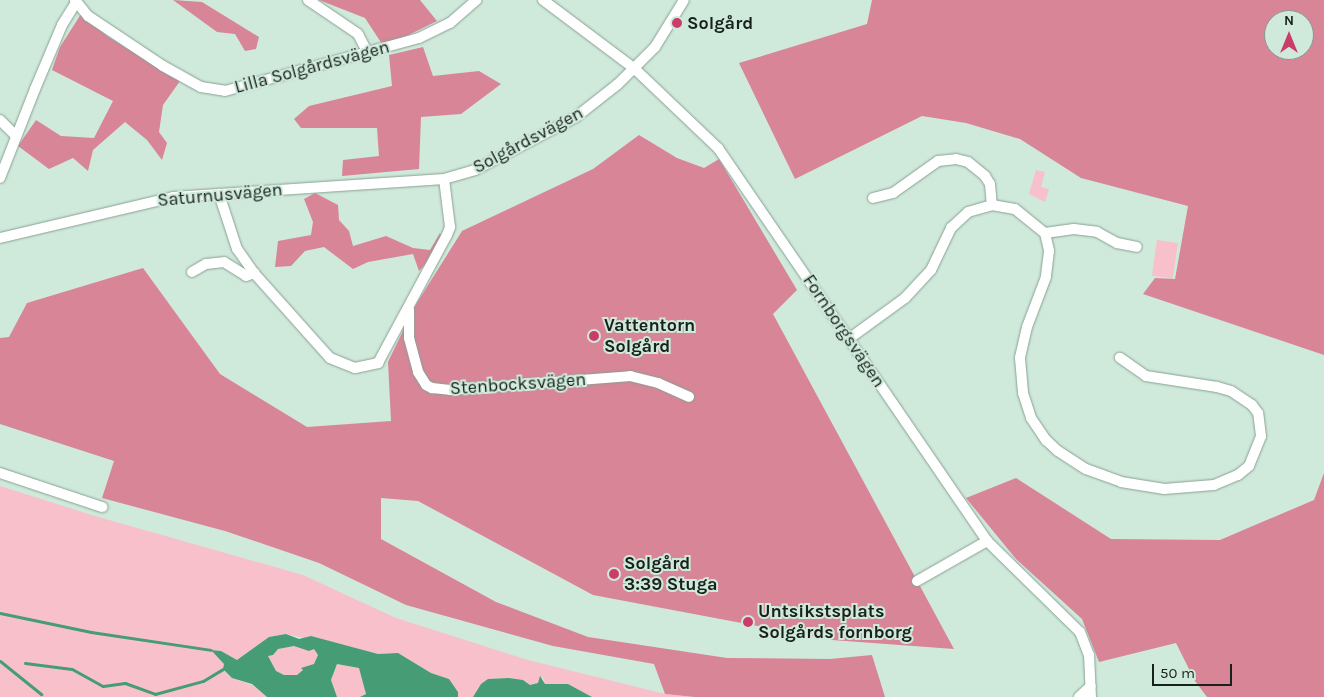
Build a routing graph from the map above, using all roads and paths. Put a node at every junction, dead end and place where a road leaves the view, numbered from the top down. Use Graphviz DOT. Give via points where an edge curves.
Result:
graph roads {
  1 [pos="308,0"];
  2 [pos="476,0"];
  3 [pos="544,0"];
  4 [pos="684,0"];
  5 [pos="76,1"];
  6 [pos="367,52"];
  7 [pos="635,69"];
  8 [pos="0,120"];
  9 [pos="16,136"];
  10 [pos="0,178"];
  11 [pos="444,179"];
  12 [pos="219,194"];
  13 [pos="873,198"];
  14 [pos="992,205"];
  15 [pos="1044,233"];
  16 [pos="0,238"];
  17 [pos="1137,247"];
  18 [pos="192,272"];
  19 [pos="254,272"];
  20 [pos="409,306"];
  21 [pos="850,338"];
  22 [pos="1120,358"];
  23 [pos="689,397"];
  24 [pos="0,473"];
  25 [pos="102,507"];
  26 [pos="987,541"];
  27 [pos="917,581"];
  28 [pos="1091,686"];
  29 [pos="1079,697"];
  30 [pos="1091,697"];
  1 -- 6 [label="street" via="358,34"];
  2 -- 6 [label="street, Lilla Solgårdsvägen" via="444,27 419,38"];
  3 -- 7 [label="street, Fornborgsvägen"];
  4 -- 7 [label="street, Solgårdsvägen" via="655,47"];
  5 -- 6 [label="street, Lilla Solgårdsvägen" via="107,30 211,91 261,83"];
  5 -- 9 [label="street" via="62,25"];
  7 -- 11 [label="street, Solgårdsvägen" via="576,117 497,160"];
  7 -- 21 [label="street, Fornborgsvägen" via="718,148"];
  8 -- 9 [label="street"];
  9 -- 10 [label="street"];
  11 -- 12 [label="street, Saturnusvägen"];
  11 -- 20 [label="street, Stenbocksvägen" via="450,227"];
  12 -- 16 [label="street, Saturnusvägen" via="143,202"];
  12 -- 19 [label="street, Stenbocksvägen" via="237,249"];
  13 -- 14 [label="street" via="893,193 938,161 956,159 968,162 985,176 990,184"];
  14 -- 15 [label="street" via="1024,213"];
  14 -- 21 [label="street" via="968,212 960,219 951,228 931,270 905,298"];
  15 -- 17 [label="street" via="1086,230"];
  15 -- 22 [label="street" via="1048,250 1046,277 1027,327 1020,358 1022,393 1031,418 1046,440 1086,469 1121,482 1164,489 1214,485 1238,475 1249,466 1261,436 1258,413 1252,405 1231,391 1218,387 1146,376"];
  18 -- 19 [label="street" via="206,264 224,262 246,276"];
  19 -- 20 [label="street, Stenbocksvägen" via="318,347 330,358 354,368 378,363"];
  20 -- 23 [label="street, Stenbocksvägen" via="409,338 418,372 426,385 432,388 450,390 630,376 658,383"];
  21 -- 26 [label="street, Fornborgsvägen"];
  24 -- 25 [label="street"];
  26 -- 27 [label="street"];
  26 -- 28 [label="street, Fornborgsvägen" via="1080,632 1089,655"];
  28 -- 29 [label="street"];
  28 -- 30 [label="street, Fornborgsvägen"];
}
